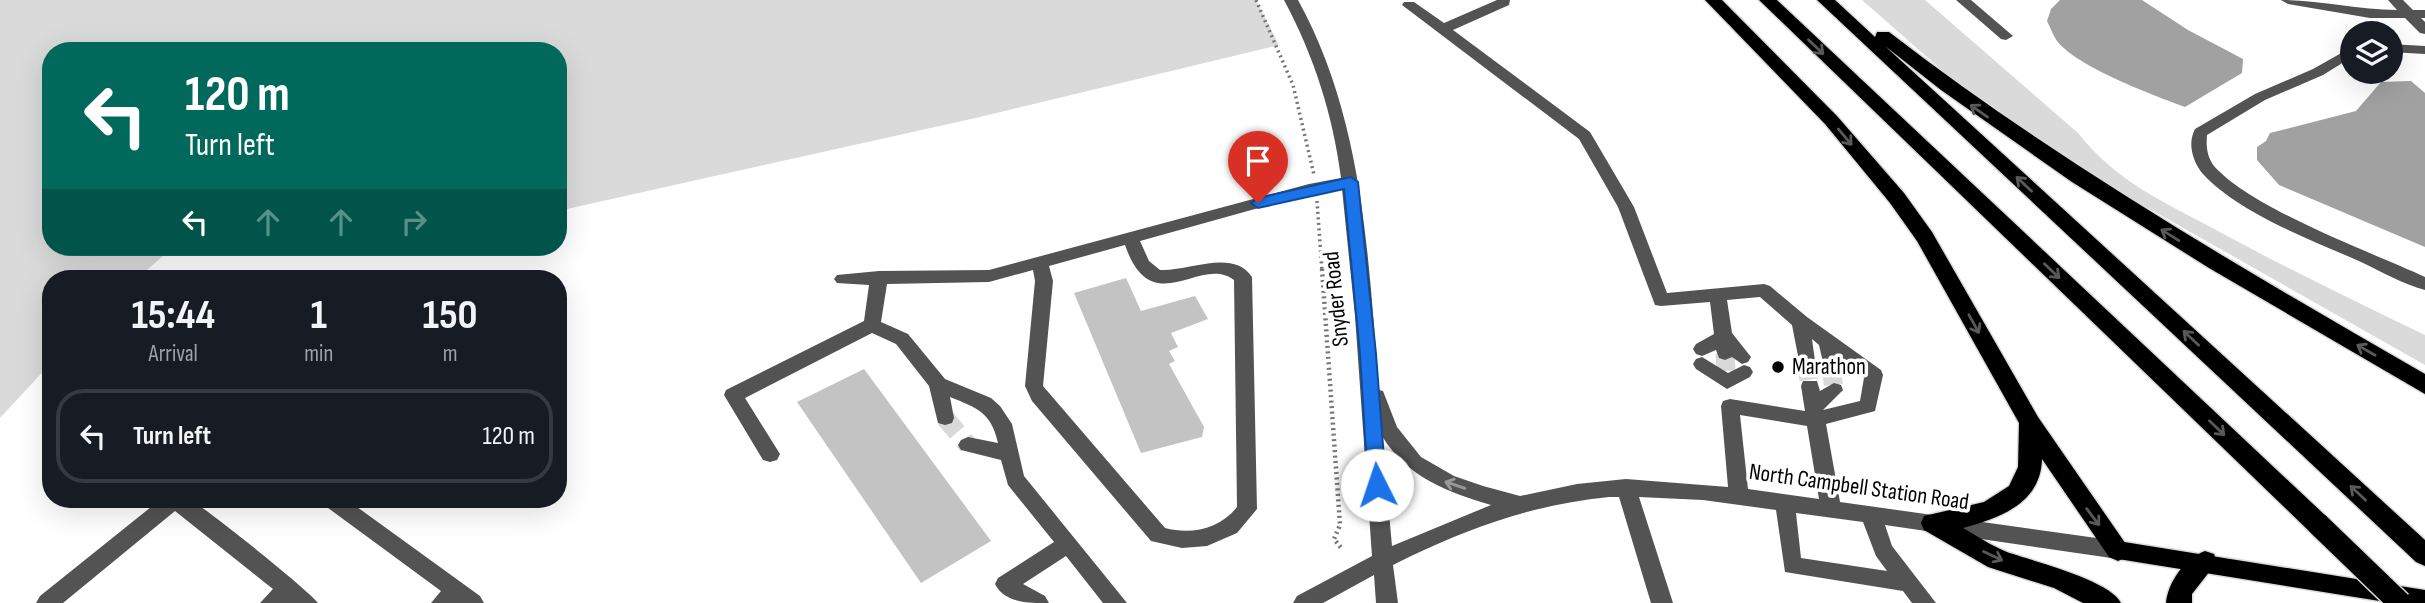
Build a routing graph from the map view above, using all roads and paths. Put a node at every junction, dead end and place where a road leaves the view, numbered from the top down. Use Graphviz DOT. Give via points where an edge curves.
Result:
graph roads {
  1 [pos="1256,0"];
  2 [pos="1291,0"];
  3 [pos="1471,0"];
  4 [pos="1713,0"];
  5 [pos="1767,0"];
  6 [pos="1825,0"];
  7 [pos="1838,0"];
  8 [pos="1963,0"];
  9 [pos="2288,0"];
  10 [pos="2395,0"];
  11 [pos="1504,2"];
  12 [pos="1409,5"];
  13 [pos="1486,10"];
  14 [pos="2418,15"];
  15 [pos="1443,29"];
  16 [pos="2425,30"];
  17 [pos="2006,36"];
  18 [pos="2403,49"];
  19 [pos="2425,50"];
  20 [pos="2340,58"];
  21 [pos="1351,182"];
  22 [pos="1316,188"];
  23 [pos="1131,237"];
  24 [pos="1040,262"];
  25 [pos="879,278"];
  26 [pos="843,279"];
  27 [pos="2425,284"];
  28 [pos="1718,294"];
  29 [pos="1801,322"];
  30 [pos="872,325"];
  31 [pos="1828,342"];
  32 [pos="1806,361"];
  33 [pos="1731,362"];
  34 [pos="1831,366"];
  35 [pos="1370,381"];
  36 [pos="938,384"];
  37 [pos="2425,385"];
  38 [pos="1810,386"];
  39 [pos="1834,390"];
  40 [pos="1730,406"];
  41 [pos="1813,413"];
  42 [pos="945,418"];
  43 [pos="2030,424"];
  44 [pos="968,445"];
  45 [pos="1007,453"];
  46 [pos="770,454"];
  47 [pos="1626,487"];
  48 [pos="1739,496"];
  49 [pos="1786,503"];
  50 [pos="1520,504"];
  51 [pos="164,508"];
  52 [pos="187,508"];
  53 [pos="342,508"];
  54 [pos="1831,510"];
  55 [pos="1871,515"];
  56 [pos="1933,523"];
  57 [pos="1068,544"];
  58 [pos="2416,547"];
  59 [pos="1342,548"];
  60 [pos="2118,550"];
  61 [pos="1382,560"];
  62 [pos="2205,562"];
  63 [pos="1909,583"];
  64 [pos="289,588"];
  65 [pos="457,599"];
  66 [pos="2425,599"];
  67 [pos="1109,601"];
  68 [pos="47,603"];
  69 [pos="271,603"];
  70 [pos="307,603"];
  71 [pos="1038,603"];
  72 [pos="1304,603"];
  73 [pos="1387,603"];
  74 [pos="1662,603"];
  75 [pos="1924,603"];
  76 [pos="2108,603"];
  77 [pos="2179,603"];
  78 [pos="2400,603"];
  1 -- 22 [label="path" via="1288,63"];
  2 -- 21 [label="street, Snyder Road" via="1307,27 1331,90"];
  3 -- 13 [label="street"];
  4 -- 43 [label="highway, one-way" via="1831,120 1897,198 1925,237"];
  5 -- 78 [label="highway, one-way, bridge"];
  58 -- 6 [label="highway, one-way"];
  37 -- 7 [label="highway, one-way" via="2046,158 1953,93"];
  8 -- 17 [label="street"];
  9 -- 14 [label="street" via="2370,15"];
  10 -- 14 [label="street"];
  11 -- 13 [label="street"];
  12 -- 15 [label="street"];
  13 -- 15 [label="street"];
  14 -- 16 [label="street"];
  15 -- 28 [label="street" via="1585,136 1626,207 1661,300"];
  18 -- 19 [label="street"];
  20 -- 27 [label="street" via="2260,97 2200,133 2197,148 2208,170 2244,198"];
  21 -- 22 [label="street"];
  21 -- 35 [label="street, Snyder Road"];
  22 -- 23 [label="street"];
  22 -- 59 [label="path" via="1340,525 1334,539"];
  23 -- 24 [label="street"];
  23 -- 24 [label="street" via="1143,265 1158,275 1221,269 1234,270 1243,277 1247,509 1240,520 1199,539 1176,542 1158,536 1039,396 1034,386 1044,281"];
  24 -- 25 [label="street" via="989,276"];
  25 -- 26 [label="street"];
  25 -- 30 [label="street"];
  28 -- 29 [label="street" via="1764,290"];
  28 -- 33 [label="street"];
  29 -- 31 [label="street"];
  29 -- 32 [label="street"];
  30 -- 36 [label="street" via="902,339"];
  30 -- 46 [label="street" via="733,395"];
  31 -- 34 [label="street"];
  31 -- 41 [label="street" via="1874,375 1868,406"];
  33 -- 33 [label="street" via="1702,357"];
  33 -- 40 [label="street"];
  50 -- 35 [label="street, one-way" via="1446,482 1421,468 1390,432"];
  35 -- 61 [label="street, Snyder Road"];
  36 -- 42 [label="street"];
  36 -- 45 [label="street" via="984,402 1003,424"];
  38 -- 41 [label="street"];
  39 -- 41 [label="street"];
  40 -- 41 [label="street"];
  40 -- 48 [label="street"];
  41 -- 54 [label="street"];
  43 -- 56 [label="highway" via="2030,468 2017,492 1980,514"];
  43 -- 60 [label="highway, one-way"];
  44 -- 45 [label="street"];
  45 -- 57 [label="street" via="1015,479"];
  47 -- 48 [label="street, North Campbell Station Road"];
  47 -- 50 [label="street, North Campbell Station Road"];
  47 -- 74 [label="street"];
  48 -- 49 [label="street, North Campbell Station Road"];
  49 -- 54 [label="street, North Campbell Station Road"];
  49 -- 63 [label="street" via="1791,566"];
  50 -- 61 [label="street, North Campbell Station Road"];
  51 -- 68 [label="street"];
  52 -- 64 [label="street"];
  53 -- 65 [label="street"];
  54 -- 55 [label="street, North Campbell Station Road"];
  55 -- 56 [label="street, North Campbell Station Road"];
  55 -- 63 [label="street" via="1884,550"];
  56 -- 60 [label="street, North Campbell Station Road"];
  56 -- 76 [label="highway, one-way" via="1997,559 2061,580"];
  57 -- 67 [label="street"];
  57 -- 71 [label="street" via="1005,584"];
  60 -- 62 [label="main road, North Campbell Station Road"];
  61 -- 72 [label="street, North Campbell Station Road"];
  61 -- 73 [label="street, Snyder Road"];
  62 -- 66 [label="main road, North Campbell Station Road"];
  62 -- 77 [label="highway" via="2180,590"];
  63 -- 75 [label="street"];
  64 -- 69 [label="street"];
  64 -- 70 [label="street"];
}
